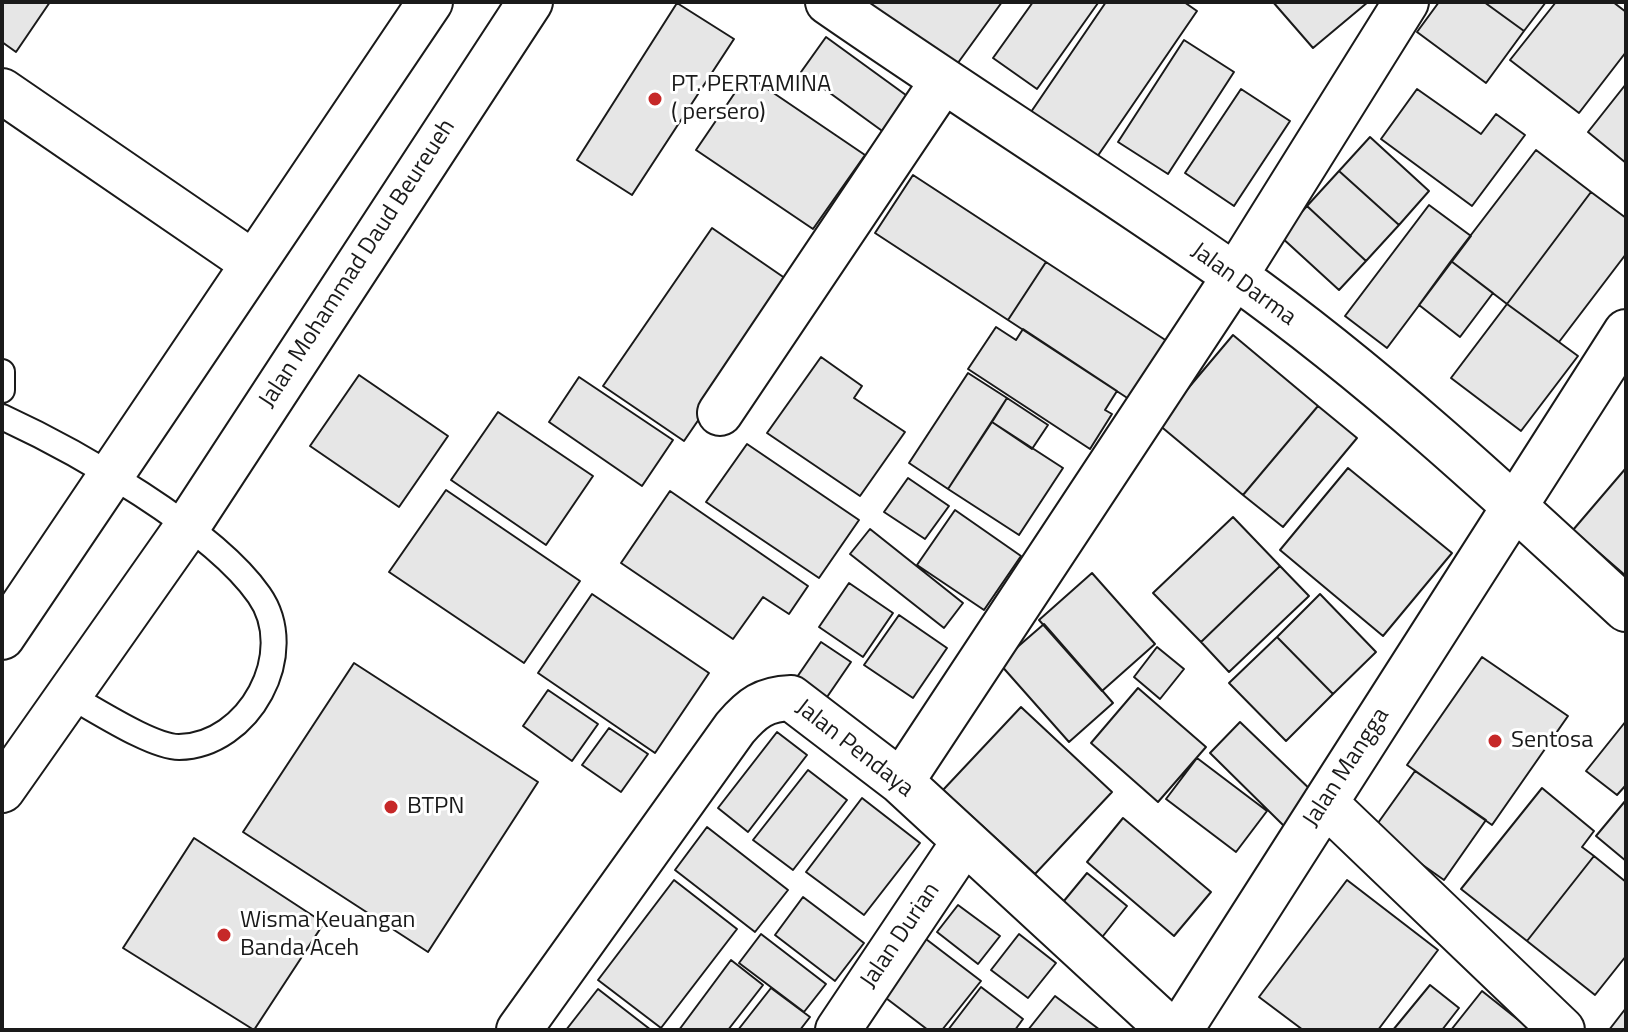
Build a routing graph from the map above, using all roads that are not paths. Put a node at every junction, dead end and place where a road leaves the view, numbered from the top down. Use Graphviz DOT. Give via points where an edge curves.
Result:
graph roads {
  1 [pos="430,2"];
  2 [pos="530,2"];
  3 [pos="828,2"];
  4 [pos="1406,2"];
  5 [pos="943,81"];
  6 [pos="2,91"];
  7 [pos="253,263"];
  8 [pos="1235,276"];
  9 [pos="1626,332"];
  10 [pos="2,372"];
  11 [pos="2,390"];
  12 [pos="720,413"];
  13 [pos="2,417"];
  14 [pos="113,477"];
  15 [pos="1515,505"];
  16 [pos="187,527"];
  17 [pos="1626,609"];
  18 [pos="2,637"];
  19 [pos="70,696"];
  20 [pos="901,782"];
  21 [pos="2,790"];
  22 [pos="1325,803"];
  23 [pos="964,842"];
  24 [pos="519,1030"];
  25 [pos="838,1030"];
  26 [pos="1170,1030"];
  27 [pos="1180,1030"];
  28 [pos="1562,1030"];
  1 -- 7 [label="main road"];
  2 -- 16 [label="main road, Jalan Mohammad Daud Beureueh"];
  3 -- 5 [label="main road, Jalan Darma"];
  4 -- 8 [label="main road"];
  5 -- 8 [label="main road, Jalan Darma"];
  5 -- 12 [label="main road"];
  6 -- 7 [label="main road"];
  7 -- 14 [label="main road"];
  8 -- 15 [label="main road, Jalan Darma" via="1333,350"];
  8 -- 20 [label="main road"];
  9 -- 15 [label="main road, Jalan Mangga"];
  10 -- 11 [label="lane"];
  13 -- 14 [label="lane"];
  14 -- 16 [label="lane"];
  14 -- 18 [label="main road"];
  15 -- 17 [label="main road, Jalan Darma"];
  15 -- 22 [label="main road, Jalan Mangga"];
  16 -- 19 [label="main road, Jalan Mohammad Daud Beureueh"];
  16 -- 19 [label="lane" via="243,574 272,620 270,676 246,714 200,745 175,747"];
  19 -- 21 [label="main road, Jalan Mohammad Daud Beureueh"];
  20 -- 23 [label="main road, Jalan Pendaya"];
  20 -- 24 [label="main road, Jalan Pendaya" via="791,698 771,698 753,707"];
  22 -- 27 [label="main road, Jalan Mangga"];
  22 -- 28 [label="main road"];
  23 -- 25 [label="main road, Jalan Durian"];
  23 -- 26 [label="main road, Jalan Pendaya"];
}
